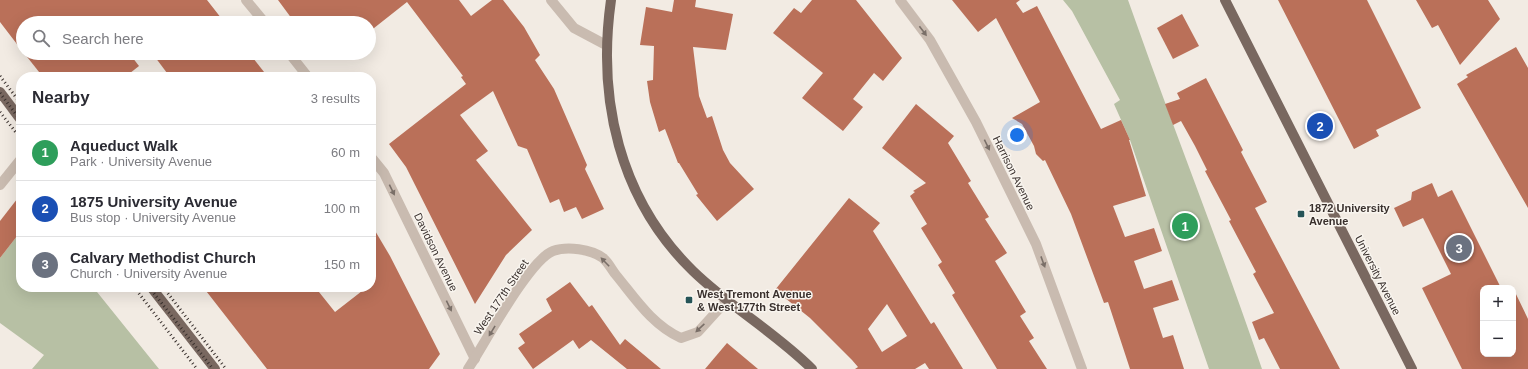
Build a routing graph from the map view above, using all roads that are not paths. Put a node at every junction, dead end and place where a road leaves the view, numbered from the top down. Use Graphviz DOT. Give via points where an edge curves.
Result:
graph roads {
  1 [pos="246,0"];
  2 [pos="551,0"];
  3 [pos="611,0"];
  4 [pos="900,0"];
  5 [pos="1225,0"];
  6 [pos="259,16"];
  7 [pos="606,45"];
  8 [pos="294,60"];
  9 [pos="304,72"];
  10 [pos="0,92"];
  11 [pos="16,113"];
  12 [pos="376,163"];
  13 [pos="16,165"];
  14 [pos="0,185"];
  15 [pos="155,292"];
  16 [pos="726,300"];
  17 [pos="475,359"];
  18 [pos="212,368"];
  19 [pos="468,369"];
  20 [pos="812,369"];
  21 [pos="1082,369"];
  22 [pos="1412,369"];
  1 -- 6 [label="street"];
  2 -- 7 [label="street" via="574,28"];
  3 -- 7 [label="main road"];
  4 -- 21 [label="street, Harrison Avenue, one-way" via="933,47 976,122 1032,236"];
  5 -- 22 [label="main road, University Avenue"];
  7 -- 16 [label="main road" via="607,84 612,119 617,142 634,186 646,210 675,251"];
  8 -- 9 [label="street"];
  10 -- 11 [label="main road"];
  12 -- 17 [label="street, Davidson Avenue, one-way" via="384,173"];
  13 -- 14 [label="street"];
  15 -- 18 [label="main road"];
  16 -- 17 [label="street, West 177th Street, one-way" via="698,332 680,338 657,324 603,258 589,251 552,251 539,261 517,291"];
  16 -- 20 [label="main road" via="778,338"];
  17 -- 19 [label="street, West 177th Street"];
}
